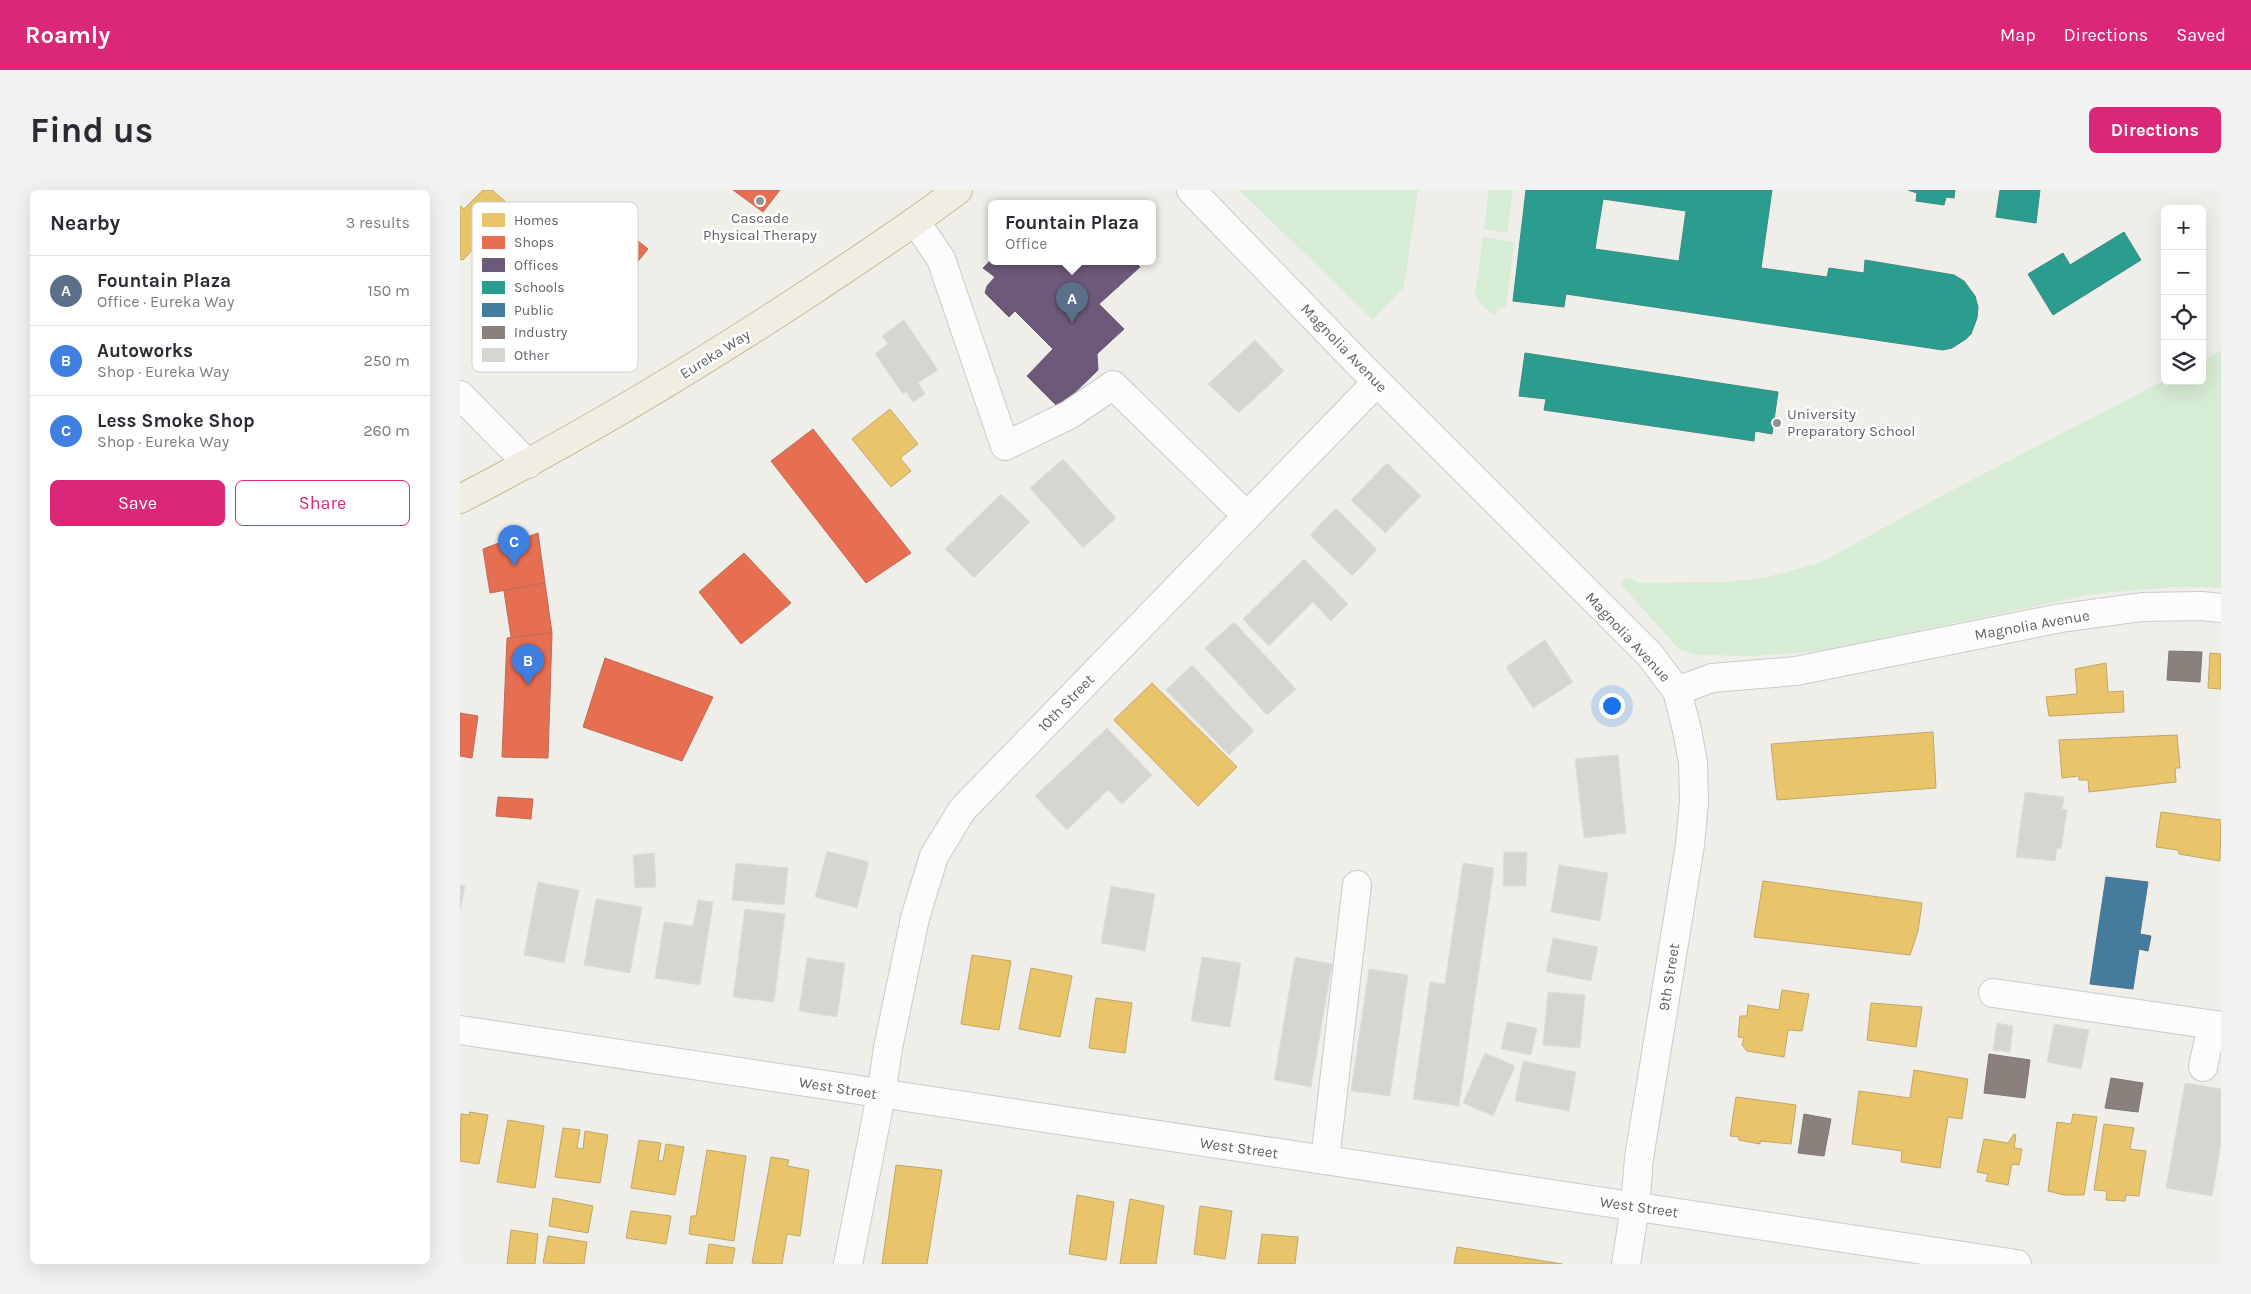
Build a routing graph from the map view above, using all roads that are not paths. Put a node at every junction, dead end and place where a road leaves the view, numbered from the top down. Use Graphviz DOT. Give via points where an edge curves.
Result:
graph roads {
  1 [pos="958,190"];
  2 [pos="1191,190"];
  3 [pos="916,222"];
  4 [pos="1377,382"];
  5 [pos="460,395"];
  6 [pos="528,464"];
  7 [pos="460,499"];
  8 [pos="1247,516"];
  9 [pos="2221,608"];
  10 [pos="1677,691"];
  11 [pos="1357,885"];
  12 [pos="1994,993"];
  13 [pos="2216,1025"];
  14 [pos="460,1030"];
  15 [pos="2203,1067"];
  16 [pos="881,1094"];
  17 [pos="1325,1160"];
  18 [pos="1635,1207"];
  19 [pos="848,1264"];
  20 [pos="1626,1264"];
  21 [pos="2017,1264"];
  1 -- 3 [label="highway, Eureka Way"];
  2 -- 4 [label="street, Magnolia Avenue"];
  3 -- 6 [label="highway, Eureka Way" via="743,337"];
  3 -- 8 [label="street" via="941,258 1005,446 1069,415 1113,385"];
  4 -- 8 [label="street, 10th Street"];
  4 -- 10 [label="street, Magnolia Avenue" via="1650,655"];
  5 -- 6 [label="street"];
  6 -- 7 [label="highway, Eureka Way"];
  8 -- 16 [label="street, 10th Street" via="962,810 950,828 934,856 915,918"];
  9 -- 10 [label="street, Magnolia Avenue" via="2142,607 2061,618 1796,671 1712,678"];
  10 -- 18 [label="street, 9th Street" via="1693,762 1692,819 1639,1158"];
  11 -- 17 [label="street"];
  12 -- 13 [label="street"];
  13 -- 15 [label="street"];
  14 -- 16 [label="street, West Street"];
  16 -- 17 [label="street, West Street"];
  16 -- 19 [label="street, 10th Street"];
  17 -- 18 [label="street, West Street"];
  18 -- 20 [label="street, 9th Street"];
  18 -- 21 [label="street, West Street"];
}
